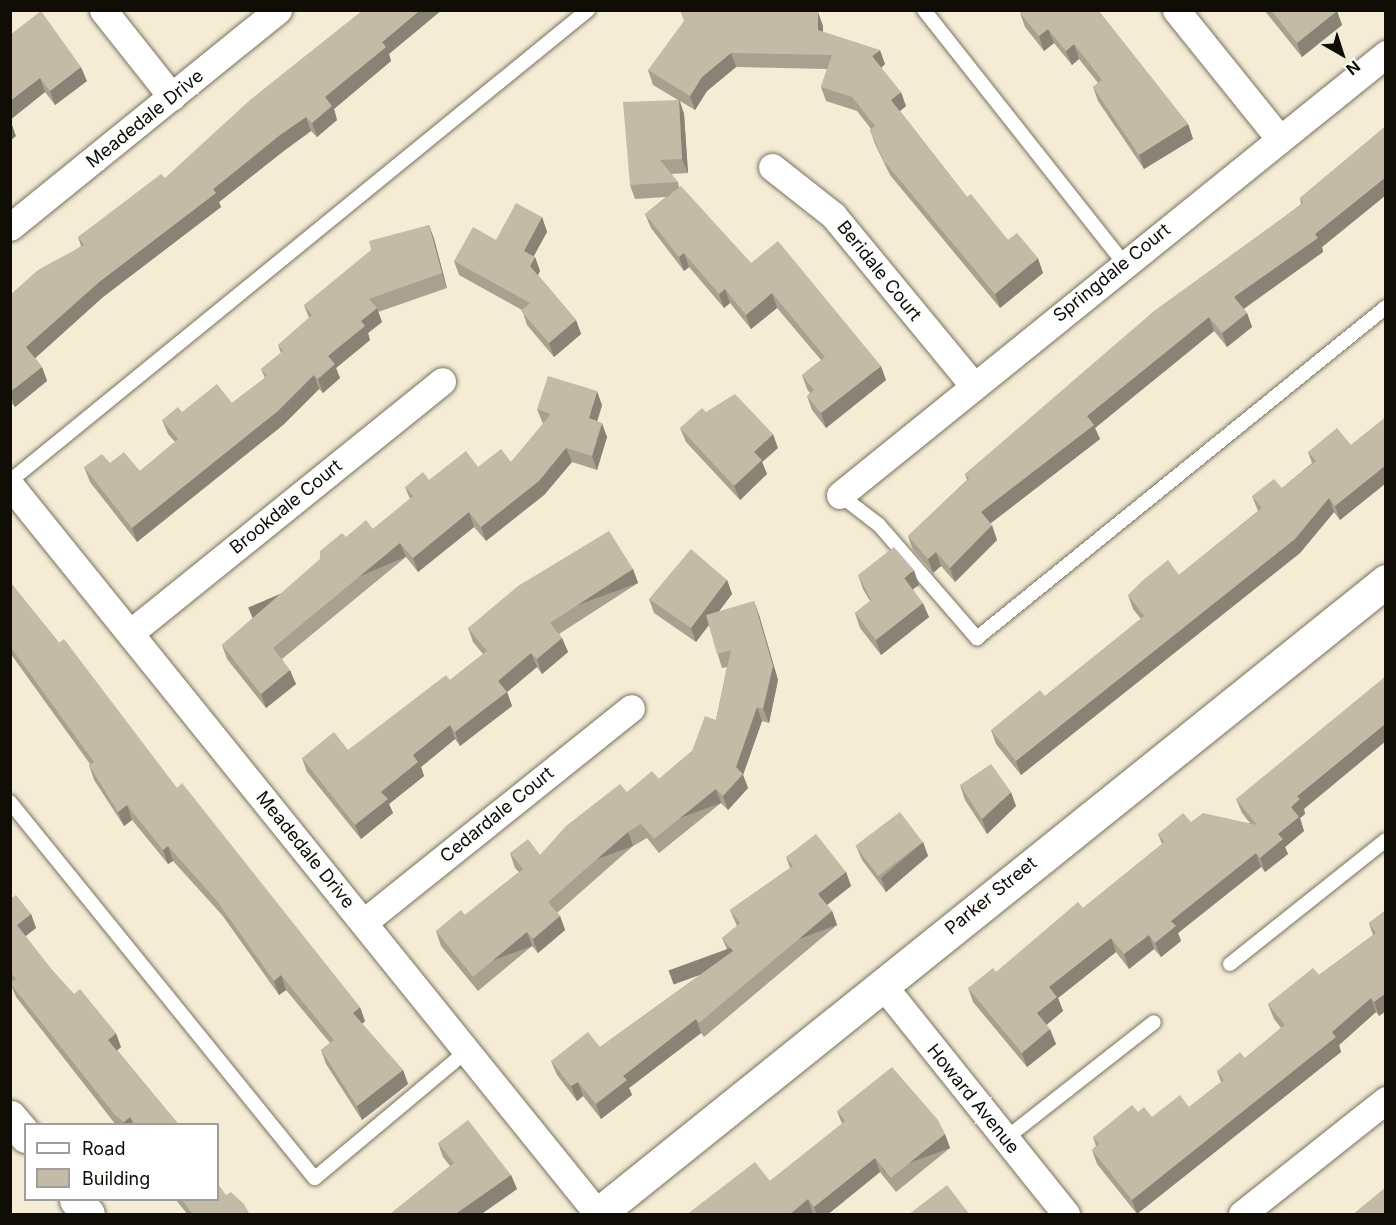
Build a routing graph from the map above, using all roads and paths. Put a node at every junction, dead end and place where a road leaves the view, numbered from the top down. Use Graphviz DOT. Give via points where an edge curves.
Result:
graph roads {
  1 [pos="103,10"];
  2 [pos="278,10"];
  3 [pos="588,10"];
  4 [pos="924,10"];
  5 [pos="1176,10"];
  6 [pos="1386,54"];
  7 [pos="172,97"];
  8 [pos="1279,138"];
  9 [pos="772,167"];
  10 [pos="10,227"];
  11 [pos="1124,263"];
  12 [pos="1386,307"];
  13 [pos="442,381"];
  14 [pos="974,386"];
  15 [pos="10,483"];
  16 [pos="840,495"];
  17 [pos="1386,581"];
  18 [pos="130,633"];
  19 [pos="631,708"];
  20 [pos="10,802"];
  21 [pos="1386,840"];
  22 [pos="364,922"];
  23 [pos="1230,964"];
  24 [pos="881,984"];
  25 [pos="1154,1022"];
  26 [pos="467,1051"];
  27 [pos="1386,1100"];
  28 [pos="10,1118"];
  29 [pos="24,1134"];
  30 [pos="1005,1139"];
  31 [pos="77,1201"];
  32 [pos="598,1214"];
  33 [pos="88,1215"];
  34 [pos="1066,1215"];
  35 [pos="1242,1215"];
  1 -- 7 [label="street"];
  2 -- 7 [label="street, Meadedale Drive"];
  3 -- 15 [label="lane"];
  4 -- 11 [label="lane"];
  5 -- 8 [label="street"];
  6 -- 8 [label="street, Springdale Court"];
  7 -- 10 [label="street, Meadedale Drive"];
  8 -- 11 [label="street, Springdale Court"];
  9 -- 14 [label="street, Beridale Court" via="833,215"];
  11 -- 14 [label="street, Springdale Court"];
  12 -- 16 [label="lane" via="977,638 879,525"];
  13 -- 18 [label="street, Brookdale Court"];
  14 -- 16 [label="street, Springdale Court"];
  15 -- 18 [label="street, Meadedale Drive"];
  17 -- 24 [label="street, Parker Street"];
  18 -- 22 [label="street, Meadedale Drive"];
  19 -- 22 [label="street, Cedardale Court"];
  20 -- 26 [label="lane" via="315,1178"];
  21 -- 23 [label="lane"];
  22 -- 26 [label="street, Meadedale Drive"];
  24 -- 30 [label="street, Howard Avenue"];
  24 -- 32 [label="street, Parker Street"];
  25 -- 30 [label="lane"];
  26 -- 32 [label="street, Meadedale Drive"];
  27 -- 35 [label="street"];
  28 -- 29 [label="street"];
  30 -- 34 [label="street, Howard Avenue"];
  31 -- 33 [label="street"];
}
